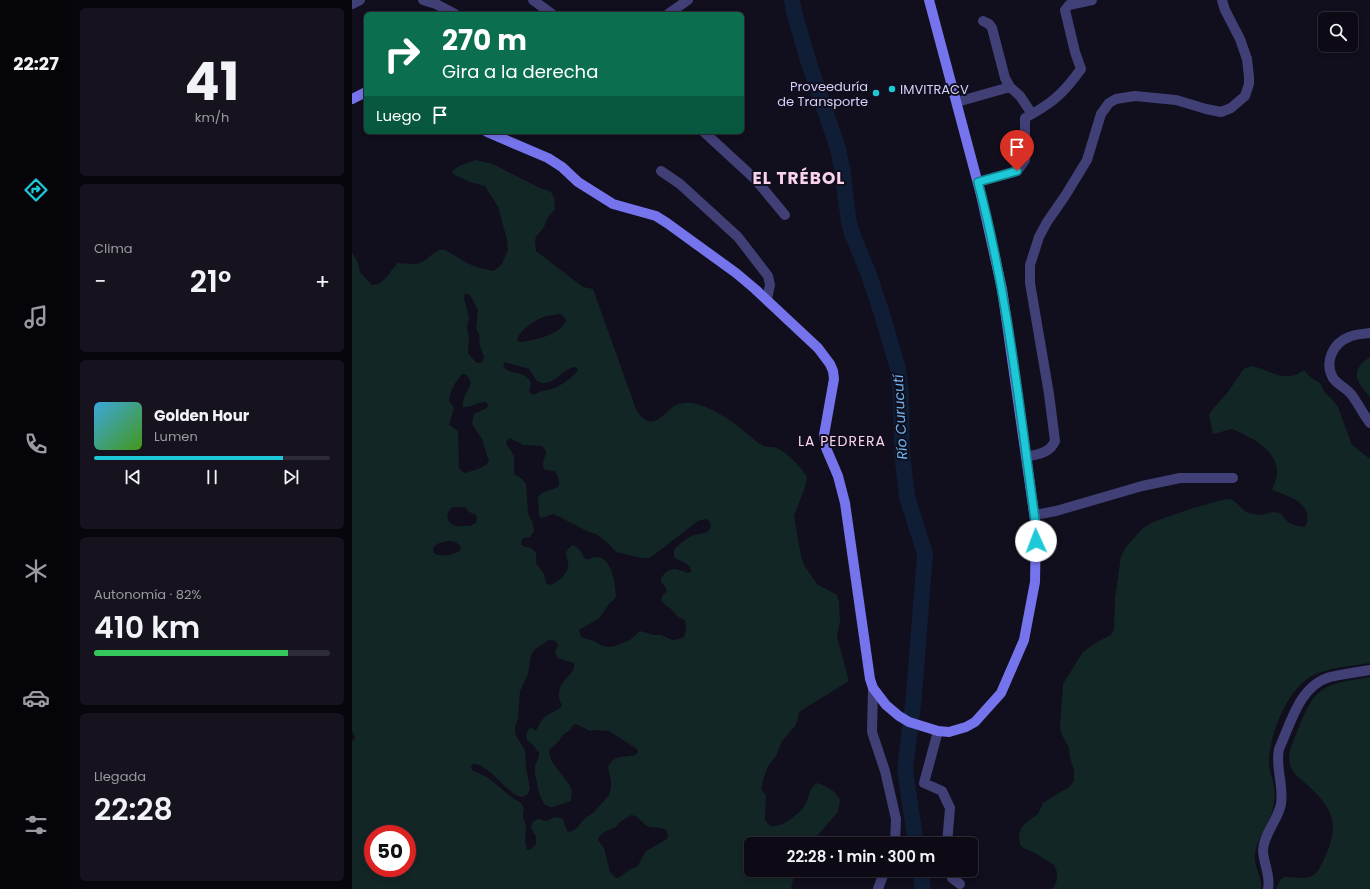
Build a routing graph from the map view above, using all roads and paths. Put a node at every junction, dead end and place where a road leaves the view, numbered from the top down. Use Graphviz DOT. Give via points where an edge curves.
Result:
graph roads {
  1 [pos="360,0"];
  2 [pos="423,0"];
  3 [pos="533,0"];
  4 [pos="688,0"];
  5 [pos="929,0"];
  6 [pos="1092,0"];
  7 [pos="1222,0"];
  8 [pos="352,4"];
  9 [pos="451,12"];
  10 [pos="549,12"];
  11 [pos="671,12"];
  12 [pos="983,21"];
  13 [pos="1010,88"];
  14 [pos="364,93"];
  15 [pos="352,99"];
  16 [pos="957,102"];
  17 [pos="1032,114"];
  18 [pos="492,134"];
  19 [pos="706,134"];
  20 [pos="661,171"];
  21 [pos="978,182"];
  22 [pos="785,215"];
  23 [pos="768,301"];
  24 [pos="1370,333"];
  25 [pos="1370,423"];
  26 [pos="1026,457"];
  27 [pos="1233,478"];
  28 [pos="1035,515"];
  29 [pos="1370,670"];
  30 [pos="873,688"];
  31 [pos="938,731"];
  32 [pos="895,837"];
  33 [pos="948,837"];
  34 [pos="882,877"];
  35 [pos="952,877"];
  36 [pos="960,884"];
  37 [pos="878,889"];
  38 [pos="1268,889"];
  1 -- 8 [label="street"];
  2 -- 9 [label="street"];
  3 -- 10 [label="street"];
  4 -- 11 [label="street"];
  5 -- 16 [label="main road"];
  6 -- 17 [label="street" via="1069,5 1065,10 1081,69 1059,96"];
  7 -- 26 [label="street" via="1247,59 1250,77 1245,96 1231,108 1221,112 1176,100 1135,96 1116,99 1101,114 1087,160 1039,237 1030,265 1030,283 1055,441 1046,451"];
  12 -- 13 [label="street" via="992,28"];
  13 -- 16 [label="street"];
  13 -- 17 [label="street" via="1020,96"];
  14 -- 15 [label="main road"];
  16 -- 21 [label="main road"];
  17 -- 21 [label="street" via="1025,118 1025,160 1017,171"];
  18 -- 23 [label="main road" via="548,158 578,182 613,204 667,222 736,273"];
  19 -- 22 [label="street" via="755,180"];
  20 -- 23 [label="street" via="680,184 738,237 768,276"];
  21 -- 26 [label="main road" via="1002,289"];
  23 -- 30 [label="main road" via="818,348 833,371 834,379 824,435 845,503"];
  24 -- 25 [label="street" via="1354,335 1344,340 1332,352 1329,363 1332,376 1351,393"];
  26 -- 28 [label="main road"];
  27 -- 28 [label="street" via="1180,478"];
  28 -- 31 [label="main road" via="1035,582 1024,640 1001,693 975,722 958,730"];
  29 -- 38 [label="street" via="1322,680 1308,691 1279,748 1281,804 1263,847 1270,881"];
  30 -- 31 [label="main road" via="886,705 904,719"];
  30 -- 32 [label="street" via="872,732 885,771 896,819"];
  31 -- 33 [label="street" via="924,783 942,791 950,808"];
  34 -- 37 [label="street"];
  35 -- 36 [label="street"];
}
